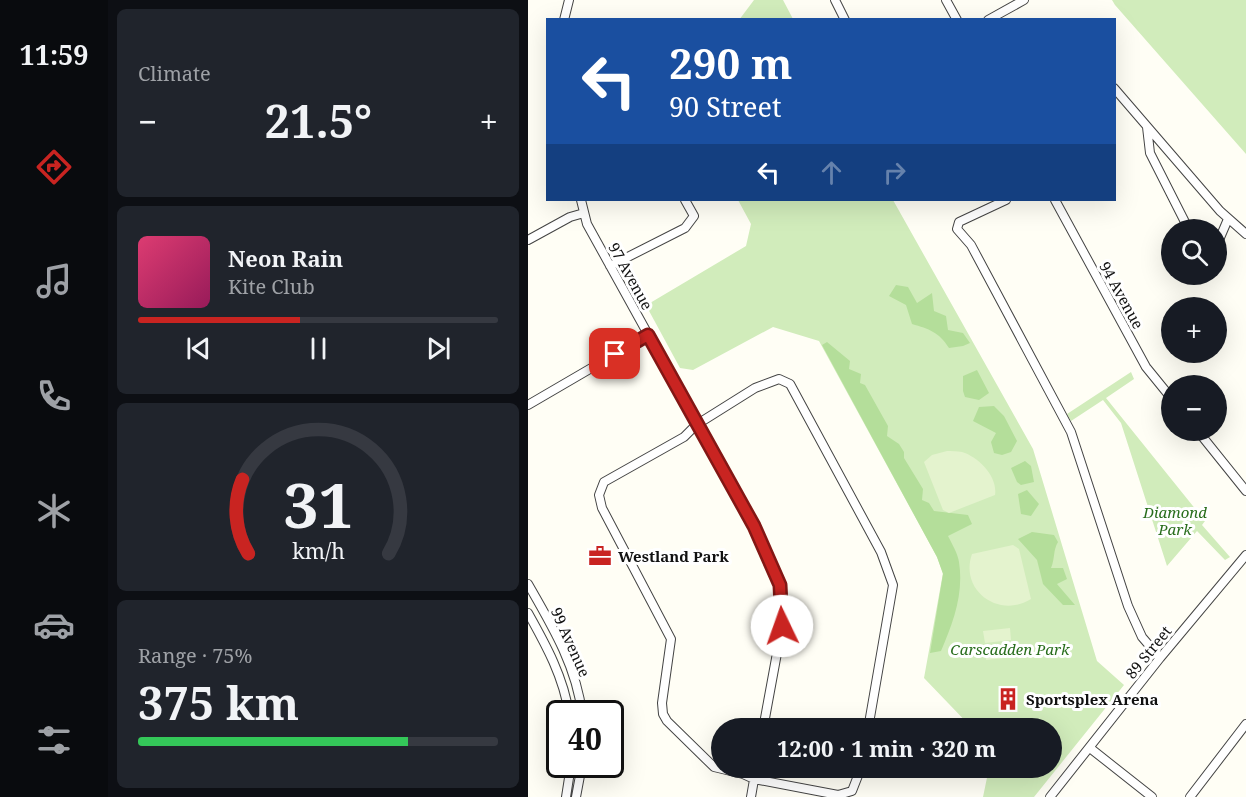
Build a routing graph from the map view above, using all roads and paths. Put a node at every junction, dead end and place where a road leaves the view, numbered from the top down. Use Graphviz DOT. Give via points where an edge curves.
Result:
graph roads {
  1 [pos="569,0"];
  2 [pos="835,0"];
  3 [pos="946,0"];
  4 [pos="1024,0"];
  5 [pos="564,18"];
  6 [pos="844,18"];
  7 [pos="956,18"];
  8 [pos="992,18"];
  9 [pos="1116,90"];
  10 [pos="1146,127"];
  11 [pos="581,201"];
  12 [pos="686,201"];
  13 [pos="1003,201"];
  14 [pos="1056,201"];
  15 [pos="584,213"];
  16 [pos="1183,219"];
  17 [pos="1228,219"];
  18 [pos="1246,234"];
  19 [pos="528,240"];
  20 [pos="610,266"];
  21 [pos="648,335"];
  22 [pos="1161,385"];
  23 [pos="528,405"];
  24 [pos="696,425"];
  25 [pos="1206,441"];
  26 [pos="1246,491"];
  27 [pos="1246,555"];
  28 [pos="528,584"];
  29 [pos="528,613"];
  30 [pos="1160,658"];
  31 [pos="567,700"];
  32 [pos="580,700"];
  33 [pos="765,718"];
  34 [pos="870,718"];
  35 [pos="1246,724"];
  36 [pos="1090,748"];
  37 [pos="569,778"];
  38 [pos="580,778"];
  39 [pos="857,778"];
  40 [pos="754,779"];
  41 [pos="566,797"];
  42 [pos="576,797"];
  43 [pos="751,797"];
  44 [pos="1050,797"];
  45 [pos="1152,797"];
  46 [pos="1190,797"];
  1 -- 5 [label="street"];
  2 -- 6 [label="street"];
  3 -- 7 [label="street"];
  4 -- 8 [label="street"];
  9 -- 10 [label="street"];
  10 -- 16 [label="street" via="1150,153"];
  10 -- 17 [label="street"];
  11 -- 15 [label="street, 97 Avenue"];
  12 -- 20 [label="street" via="694,216 685,228"];
  13 -- 30 [label="street" via="959,222 957,229 971,245 1071,432 1128,606 1142,637"];
  14 -- 22 [label="street, 94 Avenue" via="1146,367"];
  15 -- 19 [label="street"];
  15 -- 20 [label="street, 97 Avenue"];
  17 -- 18 [label="street"];
  20 -- 21 [label="street, 97 Avenue"];
  21 -- 23 [label="street"];
  21 -- 24 [label="street, 97 Avenue"];
  24 -- 33 [label="street, 97 Avenue" via="754,526 780,585 782,626"];
  24 -- 34 [label="street" via="755,388 779,380 790,384 881,552 893,585"];
  24 -- 40 [label="street" via="684,437 608,478 599,495 604,512 671,639 663,714 710,764"];
  25 -- 26 [label="street"];
  27 -- 30 [label="street, 89 Street"];
  28 -- 32 [label="street, 99 Avenue" via="564,651"];
  29 -- 31 [label="street, 99 Avenue" via="551,657"];
  30 -- 36 [label="street, 89 Street"];
  35 -- 46 [label="street"];
  36 -- 44 [label="street, 89 Street"];
  36 -- 45 [label="street"];
  37 -- 41 [label="street"];
  38 -- 42 [label="street"];
  39 -- 40 [label="street" via="852,791 838,795"];
  40 -- 43 [label="street"];
}
